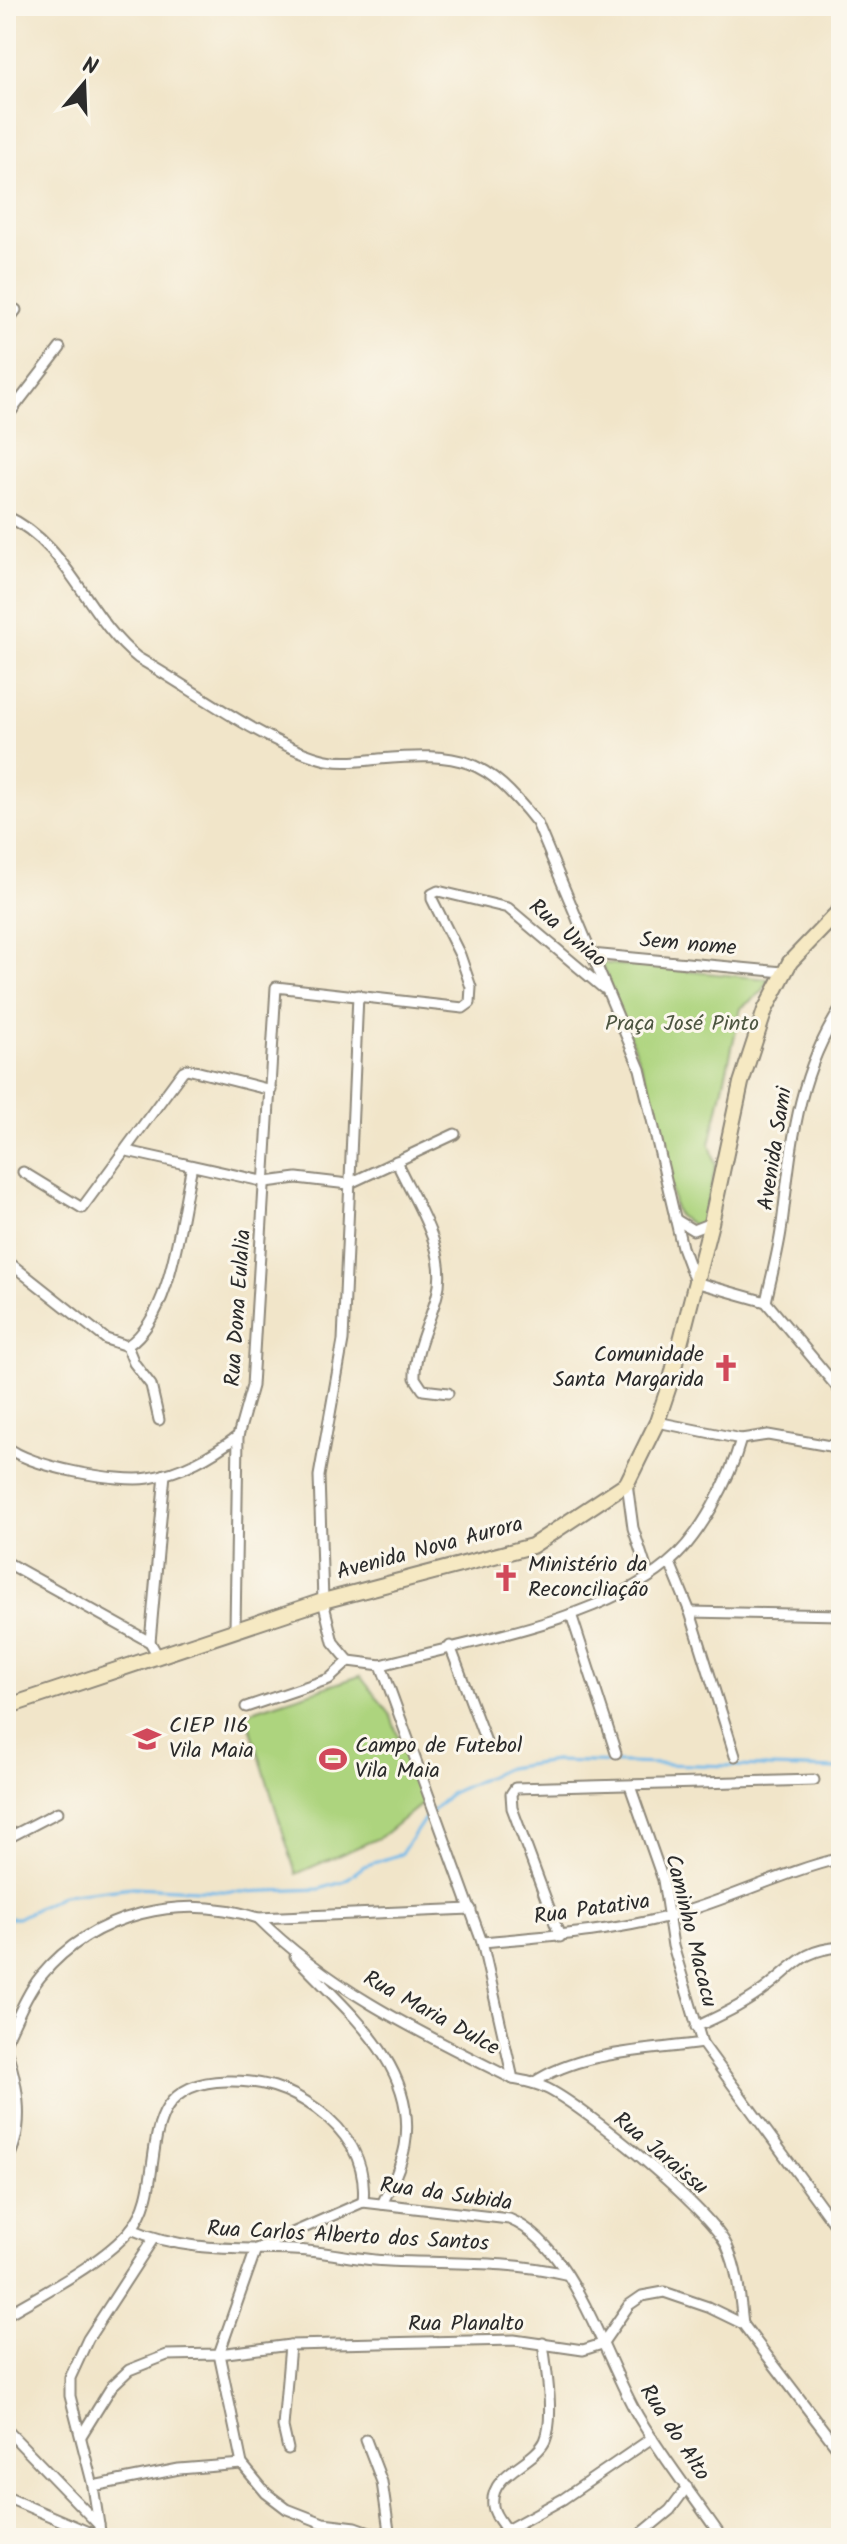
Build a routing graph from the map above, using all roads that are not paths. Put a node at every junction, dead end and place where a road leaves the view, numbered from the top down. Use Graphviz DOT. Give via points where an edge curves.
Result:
graph roads {
  1 [pos="16,310"];
  2 [pos="6,323"];
  3 [pos="60,348"];
  4 [pos="6,418"];
  5 [pos="6,516"];
  6 [pos="841,909"];
  7 [pos="591,954"];
  8 [pos="783,972"];
  9 [pos="605,990"];
  10 [pos="358,995"];
  11 [pos="841,1008"];
  12 [pos="271,1090"];
  13 [pos="455,1134"];
  14 [pos="127,1151"];
  15 [pos="396,1161"];
  16 [pos="192,1166"];
  17 [pos="23,1172"];
  18 [pos="266,1182"];
  19 [pos="348,1184"];
  20 [pos="675,1219"];
  21 [pos="711,1223"];
  22 [pos="6,1260"];
  23 [pos="695,1282"];
  24 [pos="766,1302"];
  25 [pos="127,1346"];
  26 [pos="841,1392"];
  27 [pos="448,1393"];
  28 [pos="159,1420"];
  29 [pos="657,1422"];
  30 [pos="238,1436"];
  31 [pos="741,1439"];
  32 [pos="6,1446"];
  33 [pos="841,1448"];
  34 [pos="165,1474"];
  35 [pos="627,1483"];
  36 [pos="6,1562"];
  37 [pos="670,1563"];
  38 [pos="649,1577"];
  39 [pos="323,1601"];
  40 [pos="690,1612"];
  41 [pos="571,1614"];
  42 [pos="841,1615"];
  43 [pos="235,1630"];
  44 [pos="150,1642"];
  45 [pos="450,1646"];
  46 [pos="158,1656"];
  47 [pos="349,1661"];
  48 [pos="381,1665"];
  49 [pos="9,1701"];
  50 [pos="246,1707"];
  51 [pos="488,1747"];
  52 [pos="616,1753"];
  53 [pos="735,1756"];
  54 [pos="814,1780"];
  55 [pos="630,1786"];
  56 [pos="58,1812"];
  57 [pos="6,1839"];
  58 [pos="841,1858"];
  59 [pos="471,1909"];
  60 [pos="668,1917"];
  61 [pos="258,1918"];
  62 [pos="560,1937"];
  63 [pos="482,1942"];
  64 [pos="285,1945"];
  65 [pos="841,1947"];
  66 [pos="696,2027"];
  67 [pos="6,2041"];
  68 [pos="702,2043"];
  69 [pos="6,2049"];
  70 [pos="513,2079"];
  71 [pos="533,2083"];
  72 [pos="6,2162"];
  73 [pos="363,2202"];
  74 [pos="382,2204"];
  75 [pos="131,2229"];
  76 [pos="841,2233"];
  77 [pos="153,2239"];
  78 [pos="256,2249"];
  79 [pos="565,2274"];
  80 [pos="6,2315"];
  81 [pos="743,2324"];
  82 [pos="543,2343"];
  83 [pos="602,2344"];
  84 [pos="290,2345"];
  85 [pos="219,2354"];
  86 [pos="6,2429"];
  87 [pos="81,2436"];
  88 [pos="652,2438"];
  89 [pos="366,2440"];
  90 [pos="288,2449"];
  91 [pos="841,2453"];
  92 [pos="242,2464"];
  93 [pos="93,2486"];
  94 [pos="687,2487"];
  95 [pos="6,2497"];
  96 [pos="99,2525"];
  97 [pos="506,2527"];
  98 [pos="101,2537"];
  99 [pos="388,2538"];
  100 [pos="492,2538"];
  101 [pos="511,2538"];
  102 [pos="636,2538"];
  103 [pos="722,2538"];
  1 -- 2 [label="street"];
  3 -- 4 [label="street"];
  5 -- 7 [label="street" via="47,543 119,643 298,751 344,762 445,755 491,774 537,823"];
  6 -- 8 [label="street, Avenida Nova Aurora"];
  7 -- 8 [label="street, Sem nome"];
  7 -- 9 [label="street"];
  8 -- 21 [label="street, Avenida Nova Aurora" via="751,1049"];
  9 -- 10 [label="street, Rua Uniao" via="508,908 435,892 432,899 471,987 470,1003 453,1010"];
  9 -- 20 [label="street" via="650,1100"];
  10 -- 12 [label="street, Rua Dona Eulalia" via="276,987"];
  10 -- 19 [label="street"];
  11 -- 24 [label="street, Avenida Sami" via="803,1083"];
  12 -- 14 [label="street" via="187,1069"];
  12 -- 18 [label="street, Rua Dona Eulalia"];
  13 -- 15 [label="street"];
  14 -- 16 [label="street"];
  14 -- 17 [label="street" via="82,1208"];
  15 -- 19 [label="street"];
  15 -- 27 [label="street" via="440,1264 415,1378 423,1390"];
  16 -- 18 [label="street"];
  16 -- 25 [label="street" via="163,1295 149,1326"];
  18 -- 19 [label="street" via="297,1178"];
  18 -- 30 [label="street, Rua Dona Eulalia" via="252,1386"];
  19 -- 39 [label="street" via="343,1341 319,1476"];
  20 -- 21 [label="street" via="693,1230"];
  20 -- 23 [label="street"];
  21 -- 23 [label="street, Avenida Nova Aurora"];
  22 -- 25 [label="street" via="106,1339"];
  23 -- 24 [label="street"];
  23 -- 29 [label="street, Avenida Nova Aurora"];
  24 -- 26 [label="street"];
  25 -- 28 [label="street" via="151,1385"];
  29 -- 31 [label="street"];
  29 -- 35 [label="street, Avenida Nova Aurora"];
  30 -- 34 [label="street" via="196,1464"];
  30 -- 43 [label="street, Rua Dona Eulalia"];
  31 -- 33 [label="street" via="768,1435"];
  31 -- 37 [label="street" via="725,1486"];
  32 -- 34 [label="street" via="51,1468 145,1479"];
  34 -- 44 [label="street"];
  35 -- 38 [label="street" via="633,1528"];
  35 -- 39 [label="street, Avenida Nova Aurora" via="532,1546"];
  36 -- 44 [label="street"];
  37 -- 38 [label="street"];
  37 -- 40 [label="street"];
  38 -- 41 [label="street"];
  39 -- 43 [label="street, Avenida Nova Aurora"];
  39 -- 47 [label="street" via="333,1642"];
  40 -- 42 [label="street"];
  40 -- 53 [label="street"];
  41 -- 45 [label="street"];
  41 -- 52 [label="street"];
  43 -- 46 [label="street, Avenida Nova Aurora"];
  44 -- 46 [label="street"];
  45 -- 48 [label="street"];
  45 -- 51 [label="street"];
  46 -- 49 [label="street, Avenida Nova Aurora"];
  47 -- 48 [label="street"];
  47 -- 50 [label="street" via="329,1679"];
  48 -- 59 [label="street"];
  54 -- 55 [label="street"];
  55 -- 60 [label="street, Caminho Macacu" via="663,1880"];
  55 -- 62 [label="street" via="524,1786 511,1794"];
  56 -- 57 [label="street"];
  58 -- 60 [label="street, Rua Patativa"];
  59 -- 61 [label="street"];
  59 -- 63 [label="street"];
  60 -- 62 [label="street, Rua Patativa"];
  60 -- 66 [label="street, Caminho Macacu"];
  61 -- 64 [label="street, Rua Maria Dulce"];
  61 -- 67 [label="street" via="191,1905 153,1909 98,1931 60,1954 38,1979"];
  62 -- 63 [label="street, Rua Patativa"];
  63 -- 70 [label="street"];
  64 -- 70 [label="street, Rua Maria Dulce" via="377,2010"];
  64 -- 74 [label="street" via="397,2074 406,2109 405,2146"];
  65 -- 66 [label="street" via="811,1951 768,1986"];
  66 -- 68 [label="street, Caminho Macacu"];
  68 -- 71 [label="street" via="581,2061"];
  68 -- 76 [label="street, Caminho Macacu"];
  69 -- 72 [label="street" via="16,2077 18,2109"];
  70 -- 71 [label="street, Rua Jaraissu"];
  71 -- 81 [label="street, Rua Jaraissu" via="562,2098 708,2219 732,2260"];
  73 -- 74 [label="street, Rua da Subida"];
  73 -- 75 [label="street" via="362,2163 321,2112 273,2084 213,2081 174,2099 161,2119 144,2203"];
  73 -- 78 [label="street"];
  74 -- 79 [label="street, Rua da Subida" via="525,2225"];
  75 -- 77 [label="street, Rua Carlos Alberto dos Santos"];
  75 -- 80 [label="street" via="69,2279"];
  77 -- 78 [label="street, Rua Carlos Alberto dos Santos" via="217,2250"];
  77 -- 87 [label="street" via="75,2363 70,2396"];
  78 -- 79 [label="street, Rua Carlos Alberto dos Santos" via="392,2261 505,2263"];
  78 -- 85 [label="street"];
  79 -- 83 [label="street, Rua da Subida" via="589,2309"];
  81 -- 83 [label="street" via="677,2295 654,2293 629,2305"];
  81 -- 91 [label="street"];
  82 -- 83 [label="street, Rua Planalto" via="583,2350"];
  82 -- 84 [label="street, Rua Planalto"];
  82 -- 97 [label="street" via="550,2423 537,2452 500,2481 493,2506"];
  83 -- 88 [label="street, Rua do Alto"];
  84 -- 85 [label="street, Rua Planalto"];
  84 -- 90 [label="street" via="283,2427"];
  85 -- 87 [label="street, Rua Planalto" via="167,2355 129,2370 112,2386"];
  85 -- 92 [label="street"];
  86 -- 96 [label="street"];
  87 -- 93 [label="street"];
  88 -- 94 [label="street, Rua do Alto"];
  88 -- 97 [label="street" via="563,2499"];
  89 -- 99 [label="street" via="385,2496"];
  92 -- 93 [label="street" via="179,2469"];
  92 -- 99 [label="street" via="287,2509"];
  93 -- 96 [label="street"];
  94 -- 102 [label="street" via="670,2510"];
  94 -- 103 [label="street, Rua do Alto"];
  95 -- 98 [label="street"];
  96 -- 98 [label="street"];
  97 -- 100 [label="street"];
  97 -- 101 [label="street"];
}
